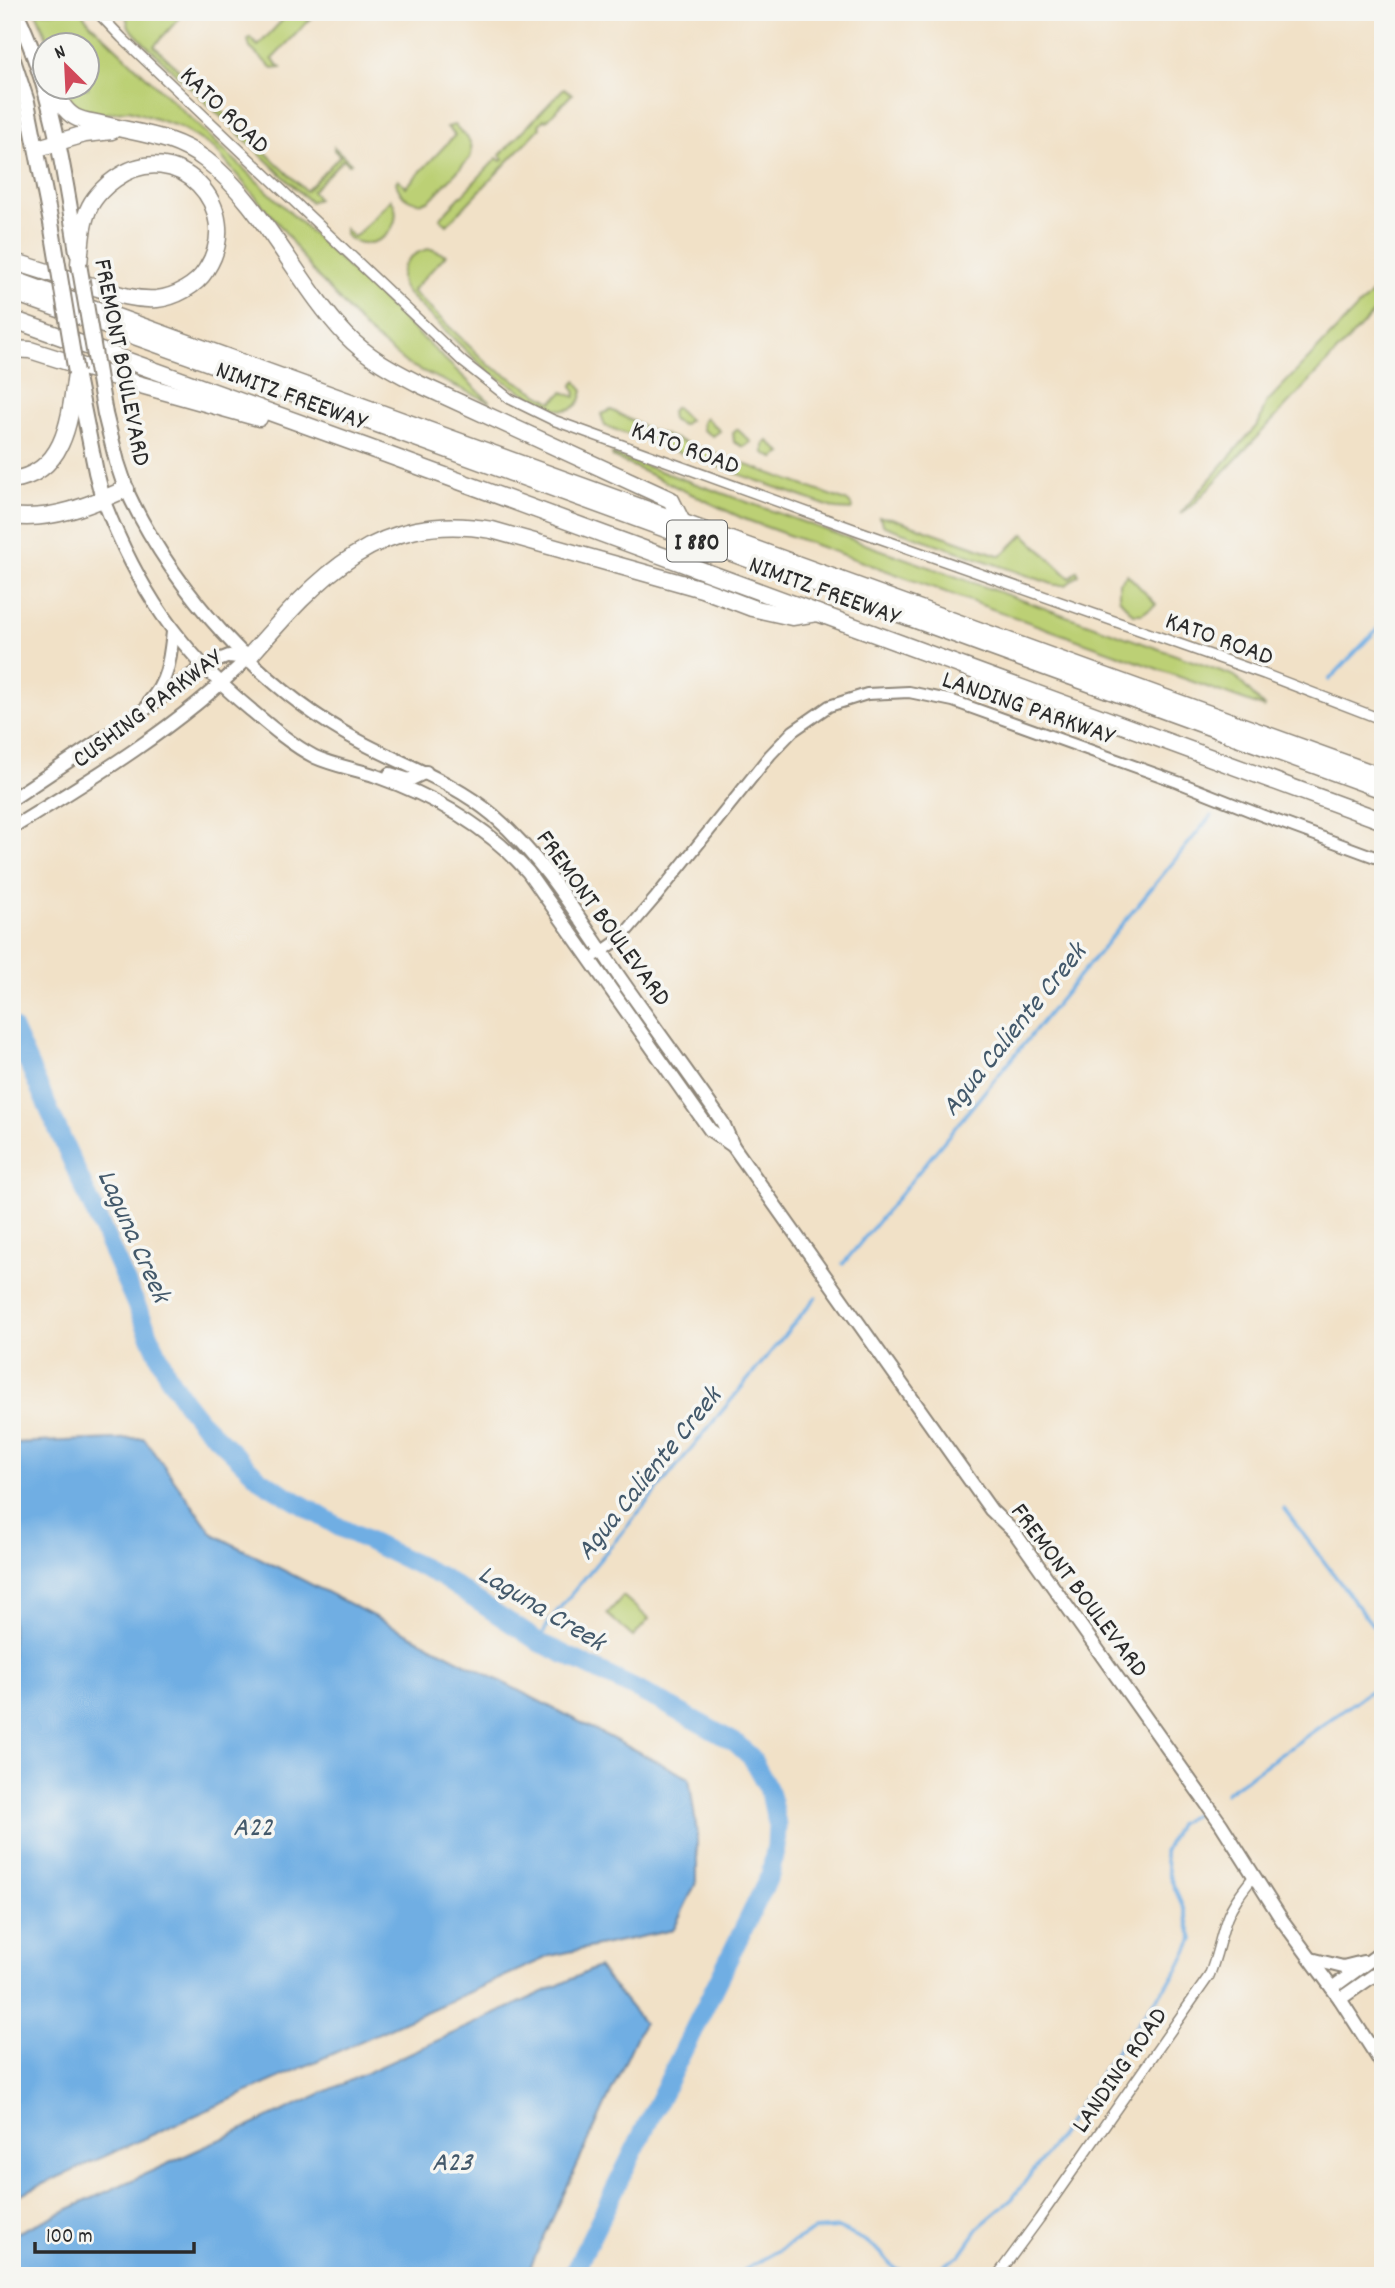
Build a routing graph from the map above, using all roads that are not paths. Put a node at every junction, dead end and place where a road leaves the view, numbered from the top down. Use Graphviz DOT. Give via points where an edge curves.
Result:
graph roads {
  1 [pos="16,12"];
  2 [pos="97,12"];
  3 [pos="32,49"];
  4 [pos="12,57"];
  5 [pos="49,102"];
  6 [pos="61,102"];
  7 [pos="121,130"];
  8 [pos="58,143"];
  9 [pos="38,148"];
  10 [pos="78,226"];
  11 [pos="12,261"];
  12 [pos="79,264"];
  13 [pos="12,279"];
  14 [pos="12,292"];
  15 [pos="12,319"];
  16 [pos="12,349"];
  17 [pos="76,373"];
  18 [pos="78,415"];
  19 [pos="380,452"];
  20 [pos="12,480"];
  21 [pos="126,489"];
  22 [pos="103,499"];
  23 [pos="12,516"];
  24 [pos="681,520"];
  25 [pos="818,612"];
  26 [pos="173,632"];
  27 [pos="248,658"];
  28 [pos="204,667"];
  29 [pos="220,683"];
  30 [pos="133,718"];
  31 [pos="1383,720"];
  32 [pos="425,772"];
  33 [pos="375,776"];
  34 [pos="1383,777"];
  35 [pos="1383,790"];
  36 [pos="12,799"];
  37 [pos="436,801"];
  38 [pos="478,804"];
  39 [pos="1383,821"];
  40 [pos="12,828"];
  41 [pos="1383,860"];
  42 [pos="602,951"];
  43 [pos="589,960"];
  44 [pos="733,1146"];
  45 [pos="1254,1876"];
  46 [pos="1383,1951"];
  47 [pos="1311,1959"];
  48 [pos="1370,1960"];
  49 [pos="1383,1969"];
  50 [pos="1332,1988"];
  51 [pos="1340,2000"];
  52 [pos="1383,2066"];
  53 [pos="997,2276"];
  1 -- 3 [label="main road"];
  2 -- 31 [label="street, KATO ROAD" via="463,362 530,410"];
  4 -- 9 [label="main road, FREMONT BOULEVARD"];
  5 -- 8 [label="main road"];
  6 -- 7 [label="highway" via="76,118"];
  7 -- 8 [label="highway"];
  7 -- 24 [label="highway" via="175,142 223,175 346,335 388,368 671,500"];
  8 -- 9 [label="highway"];
  8 -- 10 [label="main road"];
  9 -- 17 [label="main road, FREMONT BOULEVARD, bridge"];
  10 -- 11 [label="highway" via="107,185 127,170 151,164 174,168 209,195 218,216 219,237 214,258 202,277 159,299 131,298"];
  10 -- 12 [label="highway"];
  12 -- 21 [label="main road, FREMONT BOULEVARD, bridge" via="106,414"];
  13 -- 24 [label="highway, NIMITZ FREEWAY / I 880"];
  14 -- 35 [label="highway, I 880"];
  15 -- 19 [label="highway, NIMITZ FREEWAY / I 880"];
  16 -- 19 [label="highway" via="30,350"];
  17 -- 18 [label="highway"];
  18 -- 20 [label="highway" via="46,463"];
  18 -- 22 [label="main road, FREMONT BOULEVARD"];
  19 -- 25 [label="highway, NIMITZ FREEWAY / I 880"];
  21 -- 22 [label="highway"];
  21 -- 27 [label="main road, FREMONT BOULEVARD" via="177,576"];
  22 -- 23 [label="highway" via="50,516"];
  22 -- 26 [label="main road, FREMONT BOULEVARD" via="137,577"];
  24 -- 34 [label="highway, NIMITZ FREEWAY / I 880"];
  25 -- 27 [label="highway" via="792,617 752,608 702,589 492,530 438,526 386,538 339,565"];
  25 -- 39 [label="highway, NIMITZ FREEWAY / I 880"];
  26 -- 28 [label="main road, FREMONT BOULEVARD"];
  26 -- 30 [label="main road" via="162,685"];
  27 -- 28 [label="main road, CUSHING PARKWAY" via="229,656"];
  27 -- 29 [label="main road, CUSHING PARKWAY"];
  27 -- 32 [label="main road, FREMONT BOULEVARD" via="331,725"];
  28 -- 29 [label="main road, FREMONT BOULEVARD"];
  28 -- 30 [label="main road, CUSHING PARKWAY"];
  29 -- 33 [label="main road, FREMONT BOULEVARD" via="298,747 317,758"];
  29 -- 40 [label="main road, CUSHING PARKWAY" via="132,751"];
  30 -- 36 [label="main road, CUSHING PARKWAY"];
  32 -- 33 [label="main road" via="409,780 392,774"];
  32 -- 38 [label="main road, FREMONT BOULEVARD"];
  33 -- 37 [label="main road, FREMONT BOULEVARD"];
  37 -- 38 [label="main road" via="468,807"];
  37 -- 43 [label="main road, FREMONT BOULEVARD" via="514,857"];
  38 -- 42 [label="main road, FREMONT BOULEVARD" via="540,862"];
  41 -- 42 [label="street, LANDING PARKWAY" via="953,701 909,692 878,693 829,706 793,731 647,908 620,939"];
  42 -- 43 [label="street, LANDING PARKWAY"];
  42 -- 44 [label="main road, FREMONT BOULEVARD" via="723,1123"];
  43 -- 44 [label="main road, FREMONT BOULEVARD" via="710,1130"];
  44 -- 45 [label="main road, FREMONT BOULEVARD" via="991,1510 1030,1554"];
  45 -- 47 [label="main road, FREMONT BOULEVARD"];
  45 -- 53 [label="street, LANDING ROAD" via="1230,1910 1209,1976"];
  46 -- 48 [label="main road"];
  47 -- 48 [label="main road" via="1343,1967"];
  47 -- 50 [label="main road, FREMONT BOULEVARD"];
  48 -- 50 [label="main road"];
  49 -- 51 [label="main road"];
  50 -- 51 [label="main road, FREMONT BOULEVARD"];
  51 -- 52 [label="main road, FREMONT BOULEVARD"];
}
